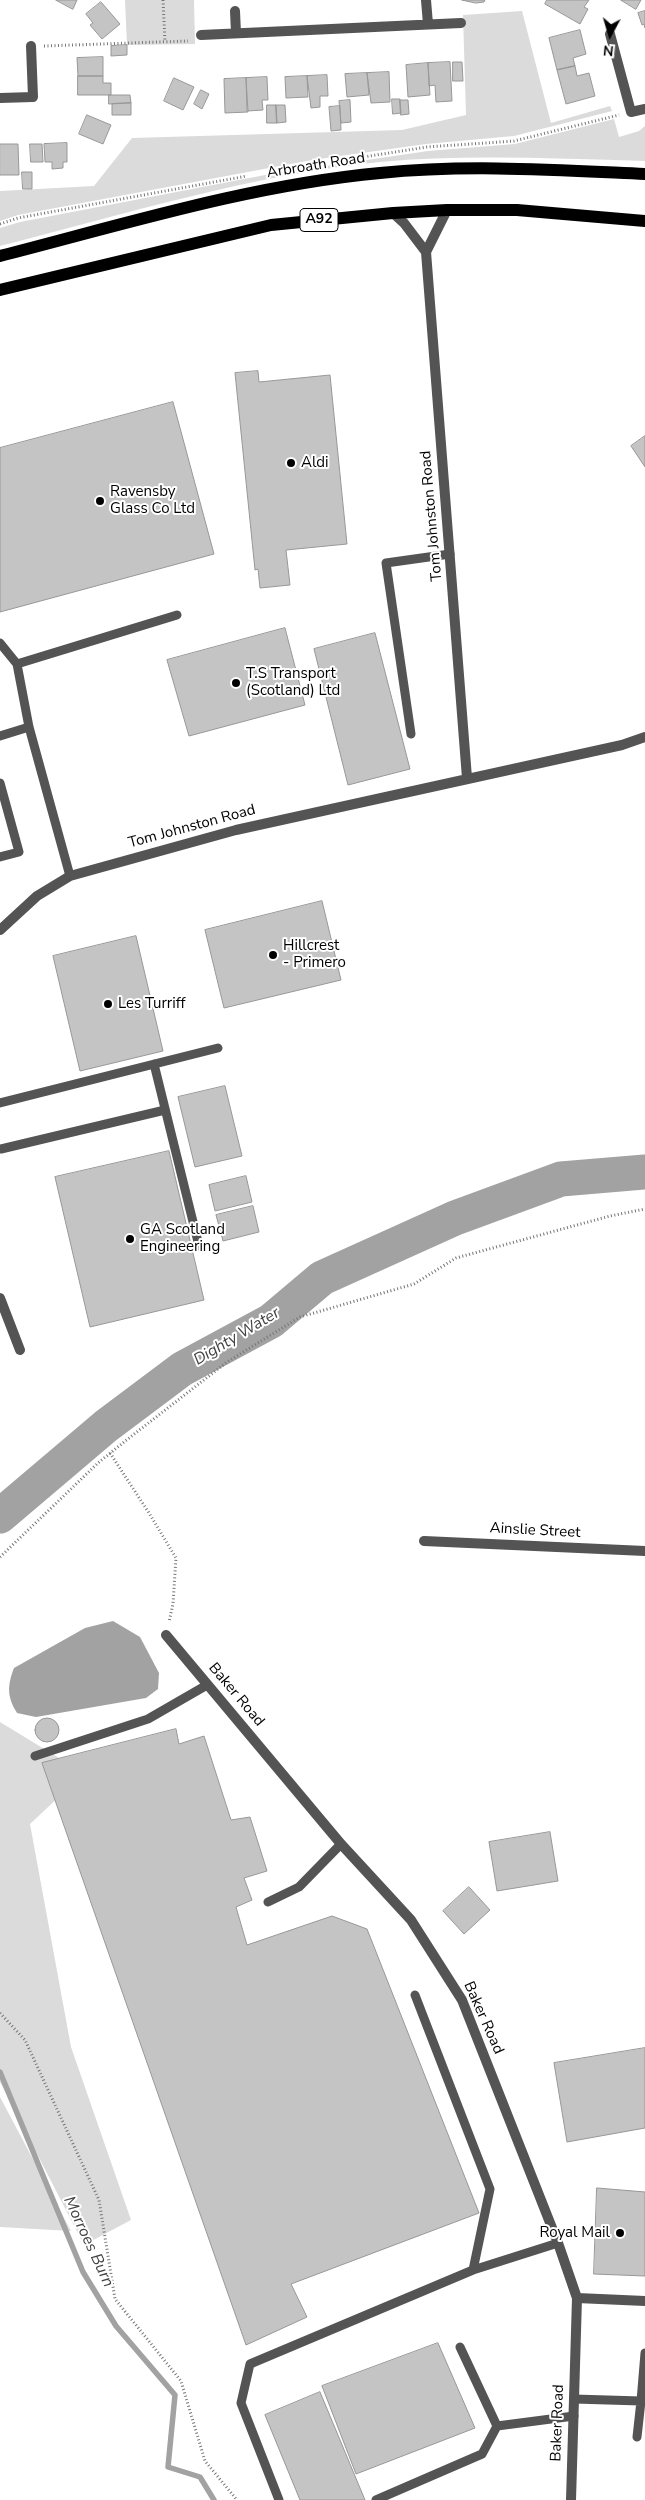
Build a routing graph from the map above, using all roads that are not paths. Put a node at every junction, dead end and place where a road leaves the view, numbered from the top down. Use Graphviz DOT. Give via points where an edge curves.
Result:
graph roads {
  1 [pos="426,0"];
  2 [pos="236,11"];
  3 [pos="461,23"];
  4 [pos="428,24"];
  5 [pos="236,33"];
  6 [pos="610,34"];
  7 [pos="198,38"];
  8 [pos="31,46"];
  9 [pos="0,98"];
  10 [pos="645,109"];
  11 [pos="645,174"];
  12 [pos="447,210"];
  13 [pos="393,212"];
  14 [pos="645,221"];
  15 [pos="426,252"];
  16 [pos="0,256"];
  17 [pos="0,290"];
  18 [pos="450,554"];
  19 [pos="177,615"];
  20 [pos="0,643"];
  21 [pos="17,664"];
  22 [pos="29,728"];
  23 [pos="411,734"];
  24 [pos="0,736"];
  25 [pos="645,737"];
  26 [pos="467,778"];
  27 [pos="0,783"];
  28 [pos="0,857"];
  29 [pos="70,876"];
  30 [pos="0,930"];
  31 [pos="218,1048"];
  32 [pos="154,1064"];
  33 [pos="0,1103"];
  34 [pos="165,1110"];
  35 [pos="1,1149"];
  36 [pos="199,1246"];
  37 [pos="1,1303"];
  38 [pos="20,1350"];
  39 [pos="424,1541"];
  40 [pos="645,1551"];
  41 [pos="166,1635"];
  42 [pos="207,1685"];
  43 [pos="35,1756"];
  44 [pos="341,1844"];
  45 [pos="268,1902"];
  46 [pos="415,1995"];
  47 [pos="558,2243"];
  48 [pos="473,2270"];
  49 [pos="577,2298"];
  50 [pos="645,2300"];
  51 [pos="460,2347"];
  52 [pos="645,2353"];
  53 [pos="574,2399"];
  54 [pos="641,2401"];
  55 [pos="574,2416"];
  56 [pos="497,2426"];
  57 [pos="638,2437"];
  58 [pos="278,2500"];
  59 [pos="376,2500"];
  60 [pos="571,2500"];
  1 -- 4 [label="street"];
  2 -- 5 [label="street"];
  3 -- 4 [label="street"];
  4 -- 5 [label="street"];
  5 -- 7 [label="street"];
  6 -- 10 [label="street" via="631,112"];
  8 -- 9 [label="street" via="32,97"];
  11 -- 16 [label="main road, Arbroath Road" via="487,168 380,173 267,190"];
  12 -- 13 [label="main road, A92"];
  12 -- 14 [label="main road, A92" via="517,210"];
  12 -- 15 [label="street"];
  13 -- 15 [label="street"];
  13 -- 17 [label="main road, A92" via="271,225"];
  15 -- 18 [label="street, Tom Johnston Road"];
  18 -- 23 [label="lane" via="386,563"];
  18 -- 26 [label="street, Tom Johnston Road"];
  19 -- 21 [label="lane"];
  20 -- 21 [label="lane"];
  21 -- 22 [label="lane"];
  22 -- 24 [label="lane"];
  22 -- 29 [label="lane"];
  25 -- 26 [label="street, Tom Johnston Road" via="622,745"];
  26 -- 29 [label="street, Tom Johnston Road" via="236,830"];
  27 -- 28 [label="lane" via="19,852"];
  29 -- 30 [label="street, Tom Johnston Road" via="37,896"];
  31 -- 32 [label="lane"];
  32 -- 33 [label="lane"];
  32 -- 34 [label="lane"];
  34 -- 35 [label="lane"];
  34 -- 36 [label="lane"];
  37 -- 38 [label="street"];
  39 -- 40 [label="street, Ainslie Street"];
  41 -- 42 [label="street, Baker Road"];
  42 -- 43 [label="lane" via="148,1719"];
  42 -- 44 [label="street, Baker Road"];
  44 -- 45 [label="lane" via="299,1887"];
  44 -- 47 [label="street, Baker Road" via="411,1920 462,2000"];
  46 -- 48 [label="lane" via="490,2189"];
  47 -- 48 [label="lane"];
  47 -- 49 [label="street, Baker Road"];
  48 -- 58 [label="lane" via="250,2364 240,2403"];
  49 -- 50 [label="street"];
  49 -- 53 [label="street, Baker Road"];
  51 -- 56 [label="lane"];
  52 -- 54 [label="lane"];
  53 -- 54 [label="lane"];
  53 -- 55 [label="street, Baker Road"];
  54 -- 57 [label="lane"];
  55 -- 56 [label="lane"];
  55 -- 60 [label="street, Baker Road"];
  56 -- 59 [label="lane" via="482,2454"];
}
